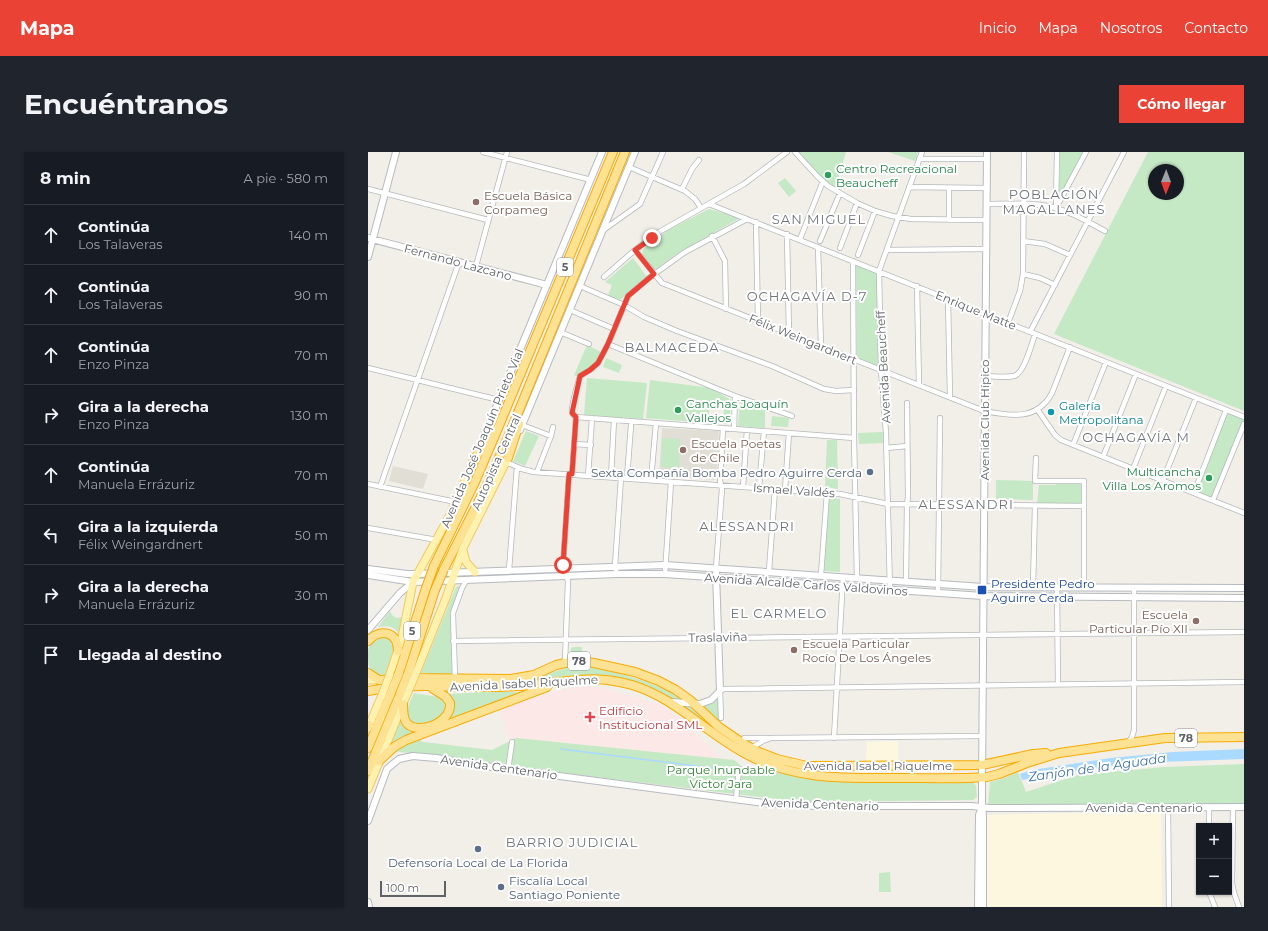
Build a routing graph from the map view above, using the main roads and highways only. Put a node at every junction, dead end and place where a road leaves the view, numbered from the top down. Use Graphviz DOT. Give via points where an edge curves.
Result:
graph roads {
  1 [pos="396,152"];
  2 [pos="602,152"];
  3 [pos="613,152"];
  4 [pos="625,152"];
  5 [pos="635,152"];
  6 [pos="987,152"];
  7 [pos="371,239"];
  8 [pos="368,256"];
  9 [pos="547,285"];
  10 [pos="533,377"];
  11 [pos="511,400"];
  12 [pos="507,460"];
  13 [pos="473,462"];
  14 [pos="463,548"];
  15 [pos="716,568"];
  16 [pos="368,569"];
  17 [pos="521,570"];
  18 [pos="759,571"];
  19 [pos="475,572"];
  20 [pos="454,573"];
  21 [pos="417,574"];
  22 [pos="800,574"];
  23 [pos="368,575"];
  24 [pos="715,577"];
  25 [pos="522,578"];
  26 [pos="758,580"];
  27 [pos="452,581"];
  28 [pos="413,582"];
  29 [pos="798,583"];
  30 [pos="983,587"];
  31 [pos="1017,587"];
  32 [pos="1030,587"];
  33 [pos="1091,588"];
  34 [pos="1101,588"];
  35 [pos="1112,588"];
  36 [pos="1120,588"];
  37 [pos="1191,588"];
  38 [pos="1230,588"];
  39 [pos="1244,588"];
  40 [pos="983,596"];
  41 [pos="1019,596"];
  42 [pos="1026,597"];
  43 [pos="1092,597"];
  44 [pos="1101,597"];
  45 [pos="1111,597"];
  46 [pos="1120,597"];
  47 [pos="1191,598"];
  48 [pos="1230,598"];
  49 [pos="1244,598"];
  50 [pos="368,630"];
  51 [pos="368,641"];
  52 [pos="398,651"];
  53 [pos="413,672"];
  54 [pos="368,673"];
  55 [pos="368,680"];
  56 [pos="379,680"];
  57 [pos="563,680"];
  58 [pos="430,687"];
  59 [pos="368,691"];
  60 [pos="404,694"];
  61 [pos="386,695"];
  62 [pos="671,702"];
  63 [pos="403,704"];
  64 [pos="696,705"];
  65 [pos="368,727"];
  66 [pos="1244,737"];
  67 [pos="368,748"];
  68 [pos="1059,753"];
  69 [pos="379,761"];
  70 [pos="982,765"];
  71 [pos="368,771"];
  72 [pos="982,778"];
  73 [pos="368,789"];
  74 [pos="375,798"];
  75 [pos="368,804"];
  76 [pos="1244,807"];
  77 [pos="982,808"];
  78 [pos="368,816"];
  79 [pos="981,898"];
  80 [pos="368,902"];
  81 [pos="369,907"];
  82 [pos="978,907"];
  83 [pos="983,907"];
  1 -- 7 [label="main road"];
  2 -- 9 [label="main road, Avenida José Joaquín Prieto Vial"];
  3 -- 11 [label="highway, Autopista Central / 5"];
  4 -- 10 [label="highway, Autopista Central / 5"];
  5 -- 12 [label="main road"];
  6 -- 30 [label="main road, Avenida Club Hípico"];
  7 -- 8 [label="main road"];
  7 -- 9 [label="main road, Fernando Lazcano"];
  9 -- 13 [label="main road, Avenida José Joaquín Prieto Vial"];
  10 -- 12 [label="highway"];
  10 -- 53 [label="highway, Autopista Central / 5, bridge" via="487,485 435,590"];
  11 -- 13 [label="highway"];
  11 -- 61 [label="highway, Autopista Central / 5, bridge" via="434,566 399,673"];
  12 -- 14 [label="main road"];
  13 -- 21 [label="main road, Avenida José Joaquín Prieto Vial" via="456,502"];
  14 -- 19 [label="main road" via="466,562"];
  14 -- 20 [label="main road"];
  15 -- 17 [label="main road, Avenida Alcalde Carlos Valdovinos" via="665,565"];
  15 -- 18 [label="main road, Avenida Alcalde Carlos Valdovinos"];
  15 -- 24 [label="main road"];
  16 -- 21 [label="main road, Avenida Alcalde Carlos Valdovinos"];
  17 -- 19 [label="main road, Avenida Alcalde Carlos Valdovinos"];
  17 -- 25 [label="main road"];
  18 -- 22 [label="main road, Avenida Alcalde Carlos Valdovinos"];
  18 -- 26 [label="main road"];
  19 -- 20 [label="main road, Avenida Alcalde Carlos Valdovinos"];
  20 -- 21 [label="main road, Avenida Alcalde Carlos Valdovinos"];
  20 -- 27 [label="main road"];
  21 -- 28 [label="main road, Avenida José Joaquín Prieto Vial"];
  22 -- 29 [label="main road"];
  22 -- 30 [label="main road, Avenida Alcalde Carlos Valdovinos"];
  23 -- 28 [label="main road, Avenida Alcalde Carlos Valdovinos"];
  24 -- 25 [label="main road, Avenida Alcalde Carlos Valdovinos" via="617,574"];
  24 -- 26 [label="main road, Avenida Alcalde Carlos Valdovinos"];
  24 -- 64 [label="main road" via="720,691 711,700"];
  25 -- 27 [label="main road, Avenida Alcalde Carlos Valdovinos"];
  26 -- 29 [label="main road, Avenida Alcalde Carlos Valdovinos"];
  27 -- 28 [label="main road, Avenida Alcalde Carlos Valdovinos"];
  27 -- 53 [label="main road"];
  28 -- 50 [label="main road"];
  28 -- 52 [label="main road, Avenida José Joaquín Prieto Vial"];
  29 -- 40 [label="main road, Avenida Alcalde Carlos Valdovinos"];
  30 -- 31 [label="main road, Avenida Alcalde Carlos Valdovinos"];
  30 -- 40 [label="main road, Avenida Club Hípico"];
  31 -- 32 [label="main road, Avenida Alcalde Carlos Valdovinos"];
  31 -- 41 [label="main road" via="1021,591"];
  32 -- 33 [label="main road, Avenida Alcalde Carlos Valdovinos"];
  32 -- 42 [label="main road" via="1023,591"];
  33 -- 34 [label="main road, Avenida Alcalde Carlos Valdovinos"];
  33 -- 43 [label="main road" via="1094,592"];
  34 -- 35 [label="main road, Avenida Alcalde Carlos Valdovinos"];
  34 -- 44 [label="main road" via="1098,592"];
  35 -- 36 [label="main road, Avenida Alcalde Carlos Valdovinos"];
  35 -- 45 [label="main road" via="1114,592"];
  36 -- 37 [label="main road, Avenida Alcalde Carlos Valdovinos"];
  36 -- 46 [label="main road"];
  37 -- 38 [label="main road, Avenida Alcalde Carlos Valdovinos"];
  37 -- 47 [label="main road"];
  38 -- 39 [label="main road, Avenida Alcalde Carlos Valdovinos"];
  38 -- 48 [label="main road"];
  40 -- 41 [label="main road, Avenida Alcalde Carlos Valdovinos"];
  40 -- 70 [label="main road, Avenida Club Hípico"];
  41 -- 42 [label="main road, Avenida Alcalde Carlos Valdovinos"];
  42 -- 43 [label="main road, Avenida Alcalde Carlos Valdovinos"];
  43 -- 44 [label="main road, Avenida Alcalde Carlos Valdovinos"];
  44 -- 45 [label="main road, Avenida Alcalde Carlos Valdovinos"];
  45 -- 46 [label="main road, Avenida Alcalde Carlos Valdovinos"];
  46 -- 47 [label="main road, Avenida Alcalde Carlos Valdovinos"];
  47 -- 48 [label="main road, Avenida Alcalde Carlos Valdovinos"];
  48 -- 49 [label="main road, Avenida Alcalde Carlos Valdovinos"];
  51 -- 52 [label="highway" via="375,634 387,634 397,641"];
  52 -- 61 [label="main road, Avenida José Joaquín Prieto Vial, bridge"];
  53 -- 60 [label="highway, Autopista Central / 5, bridge"];
  54 -- 56 [label="highway"];
  55 -- 56 [label="main road, Avenida Isabel Riquelme"];
  56 -- 64 [label="highway, Avenida Isabel Riquelme / 78" via="524,678 556,665 574,661 589,662 643,675 671,687"];
  57 -- 58 [label="highway, Avenida Isabel Riquelme / 78" via="510,686"];
  57 -- 62 [label="highway, Avenida Isabel Riquelme / 78" via="590,678 615,681 646,690"];
  57 -- 69 [label="highway" via="406,740"];
  58 -- 59 [label="highway, Avenida Isabel Riquelme / 78"];
  58 -- 63 [label="highway" via="442,693 449,701 449,712 442,720 421,728 411,726 404,718"];
  60 -- 63 [label="main road"];
  60 -- 71 [label="highway, Autopista Central / 5"];
  61 -- 65 [label="main road, Avenida José Joaquín Prieto Vial"];
  61 -- 67 [label="highway, Autopista Central / 5"];
  62 -- 64 [label="main road"];
  62 -- 72 [label="highway, Avenida Isabel Riquelme / 78" via="739,750 788,771 832,777"];
  63 -- 69 [label="main road"];
  64 -- 70 [label="highway, Avenida Isabel Riquelme / 78" via="725,732 751,748 794,764"];
  66 -- 68 [label="highway, Avenida Isabel Riquelme / 78" via="1166,738"];
  68 -- 70 [label="highway, Avenida Isabel Riquelme / 78" via="1032,754"];
  68 -- 72 [label="highway, Avenida Isabel Riquelme / 78"];
  69 -- 73 [label="main road"];
  70 -- 72 [label="main road, Avenida Club Hípico"];
  72 -- 77 [label="main road, Avenida Club Hípico"];
  74 -- 75 [label="main road"];
  74 -- 77 [label="main road, Avenida Centenario" via="387,769 394,762 407,756 417,756 736,800 798,806"];
  74 -- 78 [label="main road, Avenida Centenario"];
  76 -- 77 [label="main road, Avenida Centenario"];
  77 -- 79 [label="main road, Avenida Club Hípico"];
  79 -- 82 [label="main road, Avenida Club Hípico"];
  79 -- 83 [label="main road, Avenida Club Hípico"];
  80 -- 81 [label="main road"];
}
